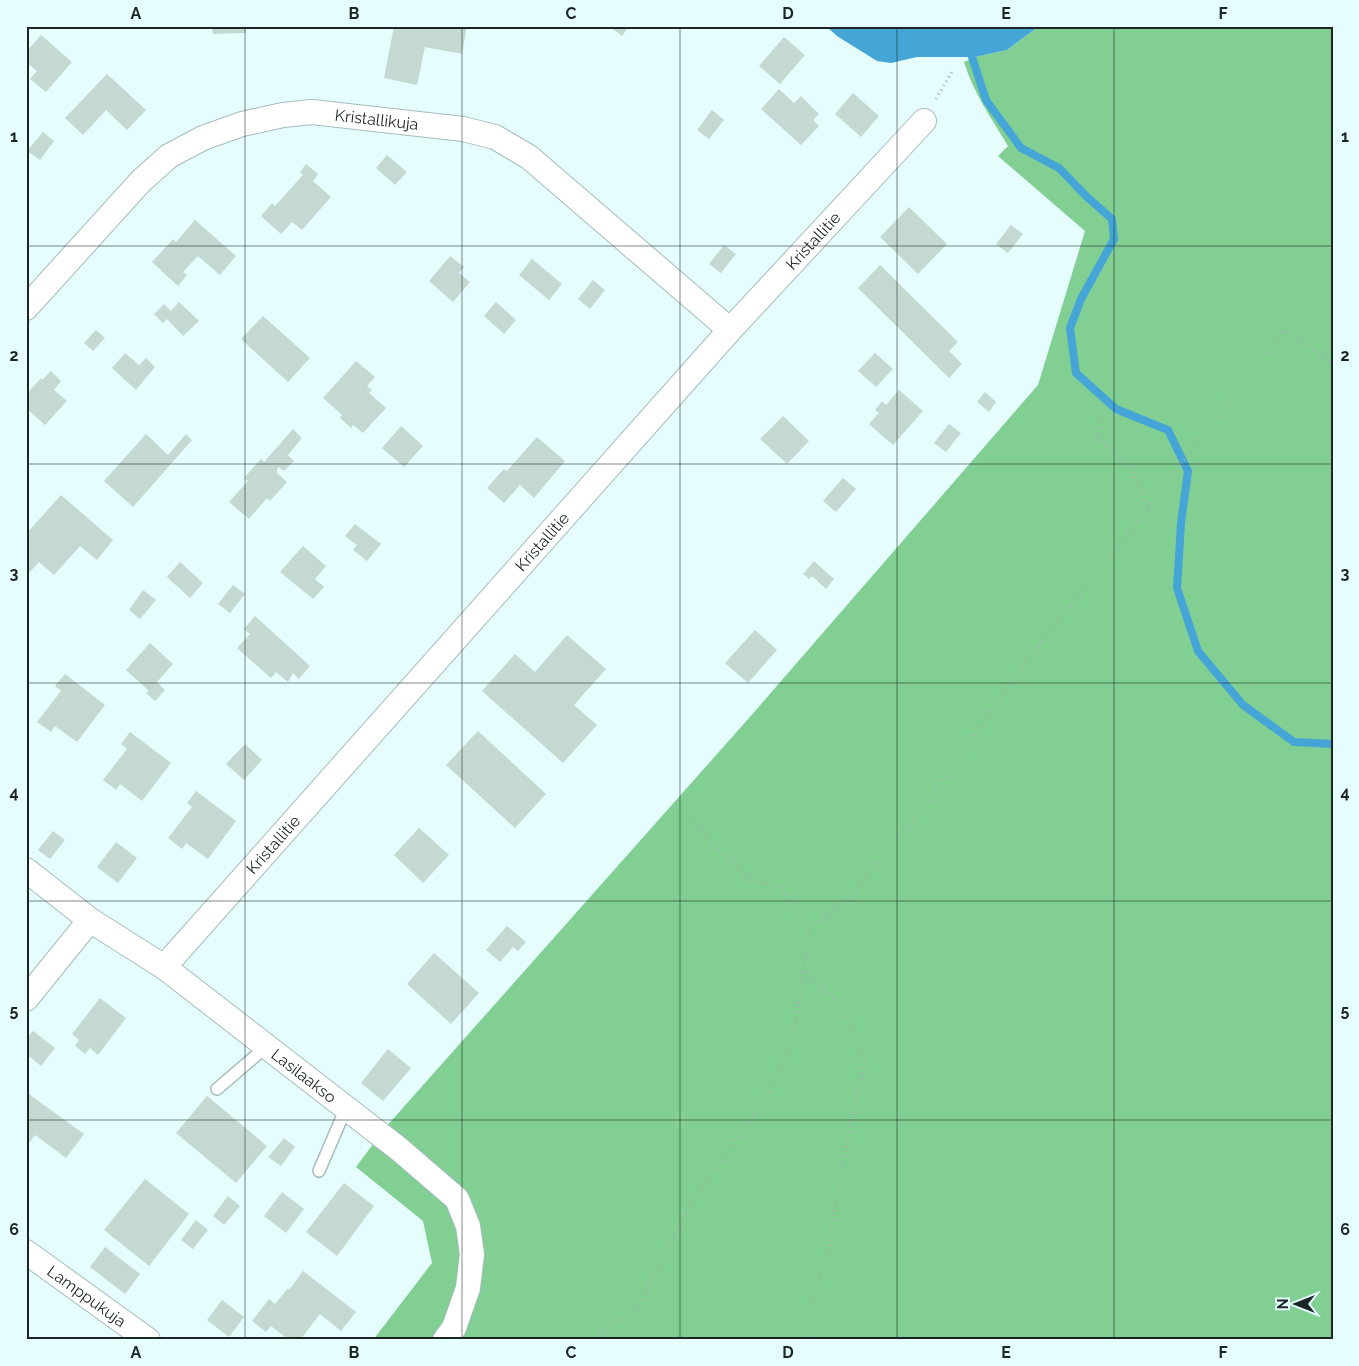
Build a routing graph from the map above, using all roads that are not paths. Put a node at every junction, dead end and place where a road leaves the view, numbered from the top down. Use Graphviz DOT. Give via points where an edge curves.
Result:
graph roads {
  1 [pos="924,121"];
  2 [pos="26,308"];
  3 [pos="730,330"];
  4 [pos="26,870"];
  5 [pos="90,920"];
  6 [pos="164,967"];
  7 [pos="26,999"];
  8 [pos="266,1047"];
  9 [pos="217,1090"];
  10 [pos="346,1108"];
  11 [pos="319,1171"];
  12 [pos="26,1252"];
  13 [pos="148,1340"];
  14 [pos="445,1340"];
  1 -- 3 [label="street, Kristallitie"];
  2 -- 3 [label="street, Kristallikuja" via="141,181 169,156 202,138 242,124 312,112 463,128 495,137 529,157"];
  3 -- 6 [label="street, Kristallitie"];
  4 -- 5 [label="street, Lasilaakso"];
  5 -- 6 [label="street, Lasilaakso"];
  5 -- 7 [label="street"];
  6 -- 8 [label="street, Lasilaakso"];
  8 -- 9 [label="lane"];
  8 -- 10 [label="street, Lasilaakso"];
  10 -- 11 [label="lane"];
  10 -- 14 [label="street, Lasilaakso" via="457,1199 468,1226 472,1254 468,1288 454,1328"];
  12 -- 13 [label="street, Lamppukuja"];
}
